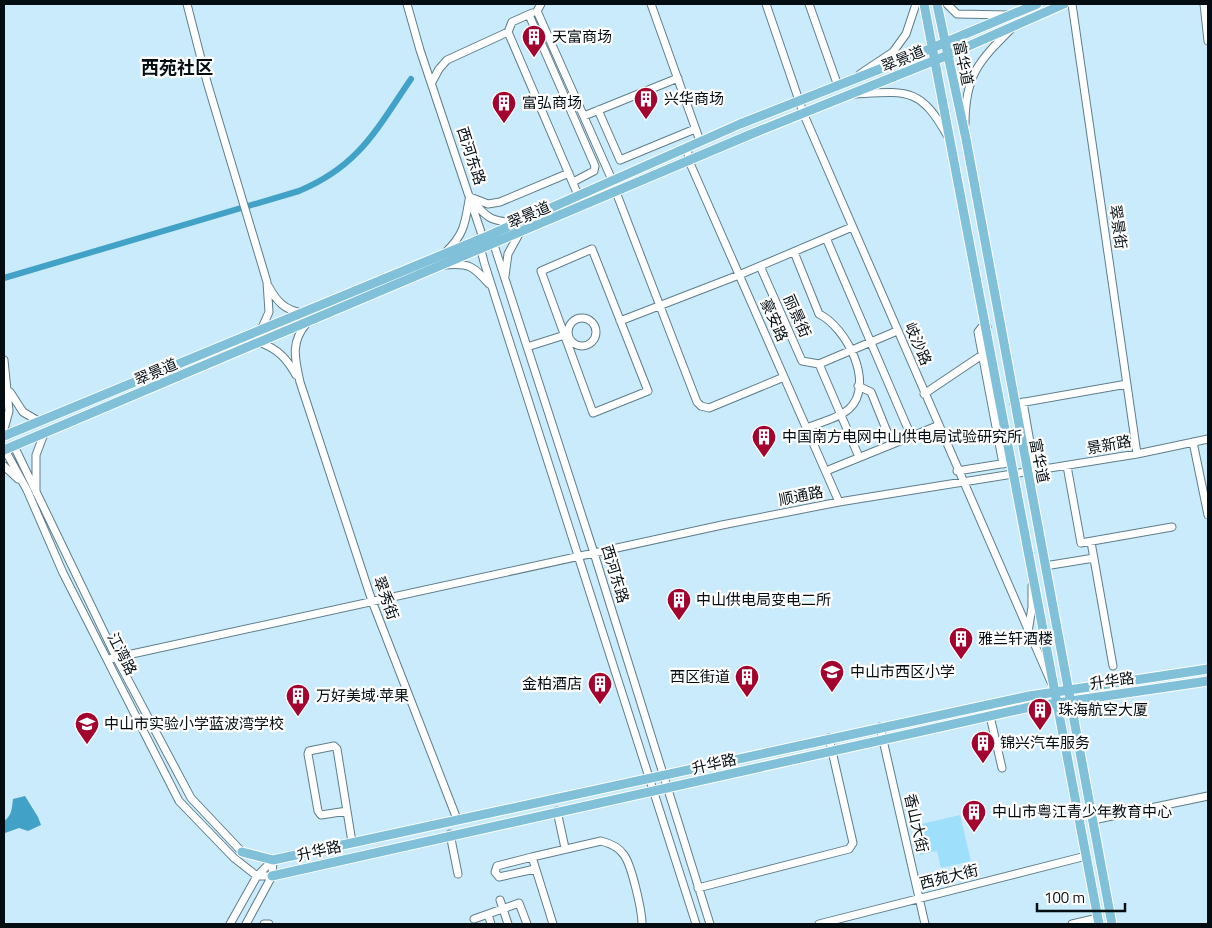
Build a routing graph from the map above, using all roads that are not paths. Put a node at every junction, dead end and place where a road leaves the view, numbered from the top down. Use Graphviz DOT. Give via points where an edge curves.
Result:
graph roads {
  1 [pos="187,4"];
  2 [pos="407,4"];
  3 [pos="541,4"];
  4 [pos="652,4"];
  5 [pos="766,4"];
  6 [pos="810,4"];
  7 [pos="916,4"];
  8 [pos="924,4"];
  9 [pos="937,4"];
  10 [pos="946,4"];
  11 [pos="1037,4"];
  12 [pos="1064,4"];
  13 [pos="1072,4"];
  14 [pos="1204,4"];
  15 [pos="537,11"];
  16 [pos="529,15"];
  17 [pos="1010,15"];
  18 [pos="1014,26"];
  19 [pos="508,32"];
  20 [pos="1208,41"];
  21 [pos="945,42"];
  22 [pos="933,47"];
  23 [pos="948,55"];
  24 [pos="935,61"];
  25 [pos="678,78"];
  26 [pos="850,80"];
  27 [pos="432,82"];
  28 [pos="838,86"];
  29 [pos="855,94"];
  30 [pos="799,101"];
  31 [pos="598,110"];
  32 [pos="804,115"];
  33 [pos="584,116"];
  34 [pos="695,128"];
  35 [pos="966,139"];
  36 [pos="700,141"];
  37 [pos="952,144"];
  38 [pos="687,147"];
  39 [pos="689,161"];
  40 [pos="569,173"];
  41 [pos="612,180"];
  42 [pos="573,182"];
  43 [pos="616,192"];
  44 [pos="578,195"];
  45 [pos="470,197"];
  46 [pos="516,223"];
  47 [pos="852,227"];
  48 [pos="519,234"];
  49 [pos="483,238"];
  50 [pos="826,238"];
  51 [pos="494,245"];
  52 [pos="481,250"];
  53 [pos="794,252"];
  54 [pos="443,255"];
  55 [pos="445,265"];
  56 [pos="760,266"];
  57 [pos="739,275"];
  58 [pos="505,279"];
  59 [pos="267,282"];
  60 [pos="492,286"];
  61 [pos="662,306"];
  62 [pos="303,313"];
  63 [pos="620,321"];
  64 [pos="307,323"];
  65 [pos="987,327"];
  66 [pos="261,330"];
  67 [pos="897,331"];
  68 [pos="566,335"];
  69 [pos="261,342"];
  70 [pos="871,342"];
  71 [pos="527,347"];
  72 [pos="852,350"];
  73 [pos="982,354"];
  74 [pos="4,360"];
  75 [pos="819,364"];
  76 [pos="4,371"];
  77 [pos="784,377"];
  78 [pos="300,382"];
  79 [pos="7,384"];
  80 [pos="1127,384"];
  81 [pos="858,386"];
  82 [pos="924,394"];
  83 [pos="1018,403"];
  84 [pos="840,413"];
  85 [pos="40,422"];
  86 [pos="938,426"];
  87 [pos="806,428"];
  88 [pos="4,429"];
  89 [pos="44,434"];
  90 [pos="4,436"];
  91 [pos="911,436"];
  92 [pos="1208,439"];
  93 [pos="1193,442"];
  94 [pos="892,444"];
  95 [pos="14,446"];
  96 [pos="4,450"];
  97 [pos="1137,454"];
  98 [pos="859,457"];
  99 [pos="1012,462"];
  100 [pos="1002,464"];
  101 [pos="4,466"];
  102 [pos="1067,466"];
  103 [pos="826,471"];
  104 [pos="958,471"];
  105 [pos="1031,472"];
  106 [pos="1015,475"];
  107 [pos="963,484"];
  108 [pos="27,490"];
  109 [pos="36,495"];
  110 [pos="839,502"];
  111 [pos="1208,515"];
  112 [pos="1172,527"];
  113 [pos="1091,542"];
  114 [pos="594,553"];
  115 [pos="577,556"];
  116 [pos="1094,558"];
  117 [pos="1031,566"];
  118 [pos="1045,566"];
  119 [pos="372,601"];
  120 [pos="1053,606"];
  121 [pos="1039,608"];
  122 [pos="1028,632"];
  123 [pos="113,658"];
  124 [pos="1113,666"];
  125 [pos="1208,669"];
  126 [pos="1208,681"];
  127 [pos="1070,689"];
  128 [pos="1055,692"];
  129 [pos="1072,701"];
  130 [pos="1057,703"];
  131 [pos="990,716"];
  132 [pos="880,727"];
  133 [pos="829,738"];
  134 [pos="884,740"];
  135 [pos="832,751"];
  136 [pos="1002,768"];
  137 [pos="662,775"];
  138 [pos="649,778"];
  139 [pos="666,788"];
  140 [pos="654,791"];
  141 [pos="1208,796"];
  142 [pos="347,811"];
  143 [pos="557,811"];
  144 [pos="457,819"];
  145 [pos="1093,820"];
  146 [pos="450,834"];
  147 [pos="352,842"];
  148 [pos="565,848"];
  149 [pos="238,855"];
  150 [pos="1086,856"];
  151 [pos="532,857"];
  152 [pos="273,860"];
  153 [pos="535,870"];
  154 [pos="458,874"];
  155 [pos="257,876"];
  156 [pos="272,876"];
  157 [pos="698,888"];
  158 [pos="920,898"];
  159 [pos="500,900"];
  160 [pos="503,908"];
  161 [pos="488,914"];
  162 [pos="474,919"];
  163 [pos="1099,921"];
  164 [pos="231,922"];
  165 [pos="244,924"];
  166 [pos="264,924"];
  167 [pos="270,924"];
  168 [pos="492,924"];
  169 [pos="508,924"];
  170 [pos="527,924"];
  171 [pos="553,924"];
  172 [pos="642,924"];
  173 [pos="696,924"];
  174 [pos="710,924"];
  175 [pos="819,924"];
  176 [pos="925,924"];
  177 [pos="1072,924"];
  178 [pos="1112,924"];
  1 -- 59 [label="street"];
  2 -- 27 [label="street, 西河东路"];
  3 -- 15 [label="street"];
  4 -- 25 [label="street"];
  5 -- 30 [label="street, 岐沙路"];
  6 -- 28 [label="street"];
  7 -- 26 [label="street" via="906,34 893,52"];
  8 -- 22 [label="main road, 富华道"];
  9 -- 21 [label="main road, 富华道"];
  10 -- 17 [label="street" via="957,14"];
  11 -- 17 [label="main road, 翠景道"];
  12 -- 18 [label="main road, 翠景道"];
  13 -- 80 [label="street, 翠景街"];
  14 -- 20 [label="street"];
  15 -- 16 [label="street"];
  15 -- 33 [label="street"];
  16 -- 19 [label="street" via="512,22"];
  16 -- 42 [label="street" via="595,166 594,171"];
  17 -- 21 [label="main road, 翠景道"];
  18 -- 23 [label="main road, 翠景道"];
  18 -- 35 [label="street" via="974,69 967,94"];
  19 -- 27 [label="street" via="447,60"];
  19 -- 40 [label="street"];
  21 -- 22 [label="main road, 翠景道"];
  21 -- 23 [label="main road, 富华道"];
  22 -- 24 [label="main road, 富华道"];
  22 -- 26 [label="main road, 翠景道"];
  23 -- 24 [label="main road, 翠景道"];
  23 -- 35 [label="main road, 富华道"];
  24 -- 29 [label="main road, 翠景道"];
  24 -- 37 [label="main road, 富华道"];
  25 -- 31 [label="street"];
  25 -- 34 [label="street"];
  26 -- 28 [label="main road, 翠景道"];
  27 -- 45 [label="street, 西河东路"];
  28 -- 30 [label="main road, 翠景道"];
  29 -- 32 [label="main road, 翠景道"];
  29 -- 37 [label="street" via="894,92 915,96 934,112"];
  30 -- 32 [label="street, 岐沙路"];
  30 -- 36 [label="main road, 翠景道"];
  31 -- 33 [label="street"];
  31 -- 34 [label="street" via="620,160"];
  32 -- 39 [label="main road, 翠景道"];
  32 -- 47 [label="street, 岐沙路"];
  33 -- 41 [label="street"];
  34 -- 36 [label="street"];
  35 -- 83 [label="main road, 富华道"];
  36 -- 38 [label="main road, 翠景道"];
  37 -- 65 [label="main road, 富华道"];
  38 -- 39 [label="street, 豪安路"];
  38 -- 41 [label="main road, 翠景道"];
  39 -- 43 [label="main road, 翠景道"];
  39 -- 57 [label="street, 豪安路"];
  40 -- 42 [label="street"];
  40 -- 45 [label="street" via="500,202 488,204"];
  41 -- 44 [label="main road, 翠景道"];
  42 -- 44 [label="street"];
  43 -- 48 [label="main road, 翠景道"];
  43 -- 61 [label="street"];
  44 -- 46 [label="main road, 翠景道"];
  45 -- 46 [label="street" via="485,216 495,221"];
  45 -- 49 [label="street, 西河东路"];
  45 -- 54 [label="street" via="464,229"];
  46 -- 49 [label="main road, 翠景道"];
  47 -- 50 [label="street"];
  47 -- 67 [label="street, 岐沙路"];
  48 -- 51 [label="main road, 翠景道"];
  48 -- 58 [label="street" via="508,254"];
  49 -- 51 [label="street"];
  49 -- 52 [label="street, 西河东路"];
  49 -- 54 [label="main road, 翠景道"];
  50 -- 53 [label="street"];
  50 -- 70 [label="street"];
  51 -- 52 [label="main road, 翠景道"];
  51 -- 58 [label="street, 西河东路"];
  52 -- 55 [label="main road, 翠景道"];
  52 -- 60 [label="street, 西河东路"];
  53 -- 56 [label="street"];
  53 -- 72 [label="street" via="818,314 839,328"];
  54 -- 62 [label="main road, 翠景道"];
  55 -- 60 [label="street" via="465,264 476,269"];
  55 -- 64 [label="main road, 翠景道"];
  56 -- 57 [label="street"];
  56 -- 75 [label="street, 丽景街" via="802,361"];
  57 -- 61 [label="street"];
  57 -- 77 [label="street, 豪安路"];
  58 -- 71 [label="street, 西河东路"];
  59 -- 62 [label="street" via="280,304 289,311"];
  59 -- 66 [label="street" via="269,312"];
  60 -- 115 [label="street, 西河东路"];
  61 -- 63 [label="street"];
  61 -- 77 [label="street" via="701,406 709,408"];
  62 -- 66 [label="main road, 翠景道"];
  63 -- 68 [label="street" via="592,249 541,270"];
  63 -- 68 [label="street" via="648,391 593,413"];
  64 -- 69 [label="main road, 翠景道"];
  64 -- 78 [label="street" via="296,337 294,350"];
  65 -- 73 [label="street" via="978,332"];
  65 -- 99 [label="main road, 富华道"];
  66 -- 85 [label="main road, 翠景道"];
  67 -- 70 [label="street"];
  67 -- 82 [label="street, 岐沙路"];
  68 -- 68 [label="street" via="569,326 580,318 589,320 595,328 592,341 584,346 576,345"];
  68 -- 71 [label="street"];
  69 -- 78 [label="street" via="286,358"];
  69 -- 89 [label="main road, 翠景道"];
  70 -- 72 [label="street"];
  70 -- 91 [label="street"];
  71 -- 114 [label="street, 西河东路"];
  72 -- 75 [label="street"];
  72 -- 81 [label="street"];
  73 -- 82 [label="street"];
  73 -- 100 [label="street"];
  74 -- 76 [label="street"];
  75 -- 84 [label="street"];
  76 -- 79 [label="street"];
  77 -- 87 [label="street, 豪安路"];
  78 -- 119 [label="street, 翠秀街"];
  79 -- 85 [label="street" via="23,412"];
  79 -- 88 [label="street" via="10,411"];
  80 -- 83 [label="street"];
  80 -- 97 [label="street, 翠景街"];
  81 -- 84 [label="street" via="857,398 848,410"];
  81 -- 94 [label="street" via="871,392"];
  82 -- 86 [label="street, 岐沙路"];
  83 -- 105 [label="main road, 富华道"];
  84 -- 87 [label="street"];
  84 -- 98 [label="street"];
  85 -- 90 [label="main road, 翠景道"];
  86 -- 91 [label="street"];
  86 -- 104 [label="street, 岐沙路"];
  87 -- 103 [label="street, 豪安路"];
  89 -- 95 [label="main road, 翠景道"];
  89 -- 109 [label="street" via="36,455"];
  91 -- 94 [label="street"];
  92 -- 93 [label="street, 景新路"];
  93 -- 97 [label="street, 景新路"];
  93 -- 111 [label="street"];
  94 -- 98 [label="street"];
  95 -- 96 [label="main road, 翠景道"];
  95 -- 109 [label="street, 江湾路"];
  96 -- 108 [label="street, 江湾路"];
  97 -- 102 [label="street, 景新路"];
  98 -- 103 [label="street"];
  99 -- 100 [label="street"];
  99 -- 106 [label="main road, 富华道"];
  100 -- 104 [label="street"];
  101 -- 108 [label="street"];
  102 -- 105 [label="street, 景新路"];
  102 -- 113 [label="street" via="1080,544"];
  103 -- 110 [label="street, 豪安路"];
  104 -- 107 [label="street, 岐沙路"];
  105 -- 106 [label="street, 景新路"];
  105 -- 118 [label="main road, 富华道"];
  106 -- 107 [label="street, 顺通路"];
  106 -- 117 [label="main road, 富华道"];
  107 -- 110 [label="street, 顺通路"];
  107 -- 122 [label="street, 岐沙路"];
  108 -- 123 [label="street, 江湾路" via="63,573"];
  109 -- 123 [label="street, 江湾路"];
  110 -- 114 [label="street, 顺通路"];
  112 -- 113 [label="street"];
  113 -- 116 [label="street"];
  114 -- 115 [label="street, 顺通路"];
  114 -- 137 [label="street, 西河东路"];
  115 -- 119 [label="street, 顺通路"];
  115 -- 138 [label="street, 西河东路"];
  116 -- 118 [label="street"];
  116 -- 124 [label="street"];
  117 -- 121 [label="main road, 富华道"];
  117 -- 122 [label="street" via="1032,607"];
  118 -- 120 [label="main road, 富华道"];
  119 -- 123 [label="street, 顺通路"];
  119 -- 144 [label="street, 翠秀街"];
  120 -- 121 [label="main road"];
  120 -- 127 [label="main road, 富华道"];
  121 -- 128 [label="main road, 富华道"];
  122 -- 128 [label="street, 岐沙路"];
  123 -- 149 [label="street, 江湾路" via="191,798"];
  123 -- 149 [label="street, 江湾路" via="179,801"];
  125 -- 127 [label="main road, 升华路"];
  126 -- 129 [label="main road, 升华路"];
  127 -- 128 [label="main road, 升华路"];
  127 -- 129 [label="main road, 富华道"];
  128 -- 130 [label="main road, 富华道"];
  128 -- 132 [label="main road, 升华路"];
  129 -- 130 [label="main road, 升华路"];
  129 -- 145 [label="main road, 富华道"];
  130 -- 131 [label="main road, 升华路"];
  130 -- 150 [label="main road, 富华道"];
  131 -- 134 [label="main road, 升华路"];
  131 -- 136 [label="street"];
  132 -- 133 [label="main road, 升华路"];
  132 -- 134 [label="street, 香山大街"];
  133 -- 135 [label="street"];
  133 -- 137 [label="main road, 升华路"];
  134 -- 135 [label="main road, 升华路"];
  134 -- 158 [label="street, 香山大街"];
  135 -- 139 [label="main road, 升华路"];
  135 -- 157 [label="street" via="854,843 849,849"];
  137 -- 138 [label="main road, 升华路"];
  137 -- 139 [label="street, 西河东路"];
  138 -- 140 [label="street, 西河东路"];
  138 -- 144 [label="main road, 升华路"];
  139 -- 140 [label="main road, 升华路"];
  139 -- 157 [label="street, 西河东路"];
  140 -- 143 [label="main road, 升华路"];
  140 -- 173 [label="street, 西河东路"];
  141 -- 145 [label="street"];
  142 -- 142 [label="street" via="337,749 334,746 309,751 318,811 321,815"];
  142 -- 147 [label="street"];
  143 -- 146 [label="main road, 升华路"];
  143 -- 148 [label="street"];
  144 -- 147 [label="main road, 升华路"];
  145 -- 178 [label="main road, 富华道"];
  146 -- 154 [label="street"];
  146 -- 156 [label="main road, 升华路"];
  147 -- 152 [label="main road, 升华路"];
  148 -- 151 [label="street"];
  148 -- 172 [label="street" via="601,841 611,843 624,855 642,912"];
  149 -- 152 [label="main road, 升华路"];
  149 -- 155 [label="street"];
  150 -- 158 [label="street, 西苑大街"];
  150 -- 163 [label="main road, 富华道"];
  151 -- 153 [label="street"];
  151 -- 153 [label="street" via="497,866 495,872 499,877"];
  152 -- 155 [label="street"];
  152 -- 156 [label="street"];
  153 -- 171 [label="street"];
  155 -- 156 [label="street, 升华路"];
  155 -- 164 [label="street"];
  156 -- 165 [label="street"];
  157 -- 174 [label="street, 西河东路"];
  158 -- 175 [label="street, 西苑大街"];
  158 -- 176 [label="street, 香山大街"];
  159 -- 160 [label="street"];
  160 -- 161 [label="street"];
  160 -- 169 [label="street"];
  160 -- 170 [label="street" via="519,903"];
  161 -- 162 [label="street"];
  161 -- 168 [label="street"];
  163 -- 177 [label="street"];
  164 -- 165 [label="street"];
  166 -- 167 [label="street"];
}
